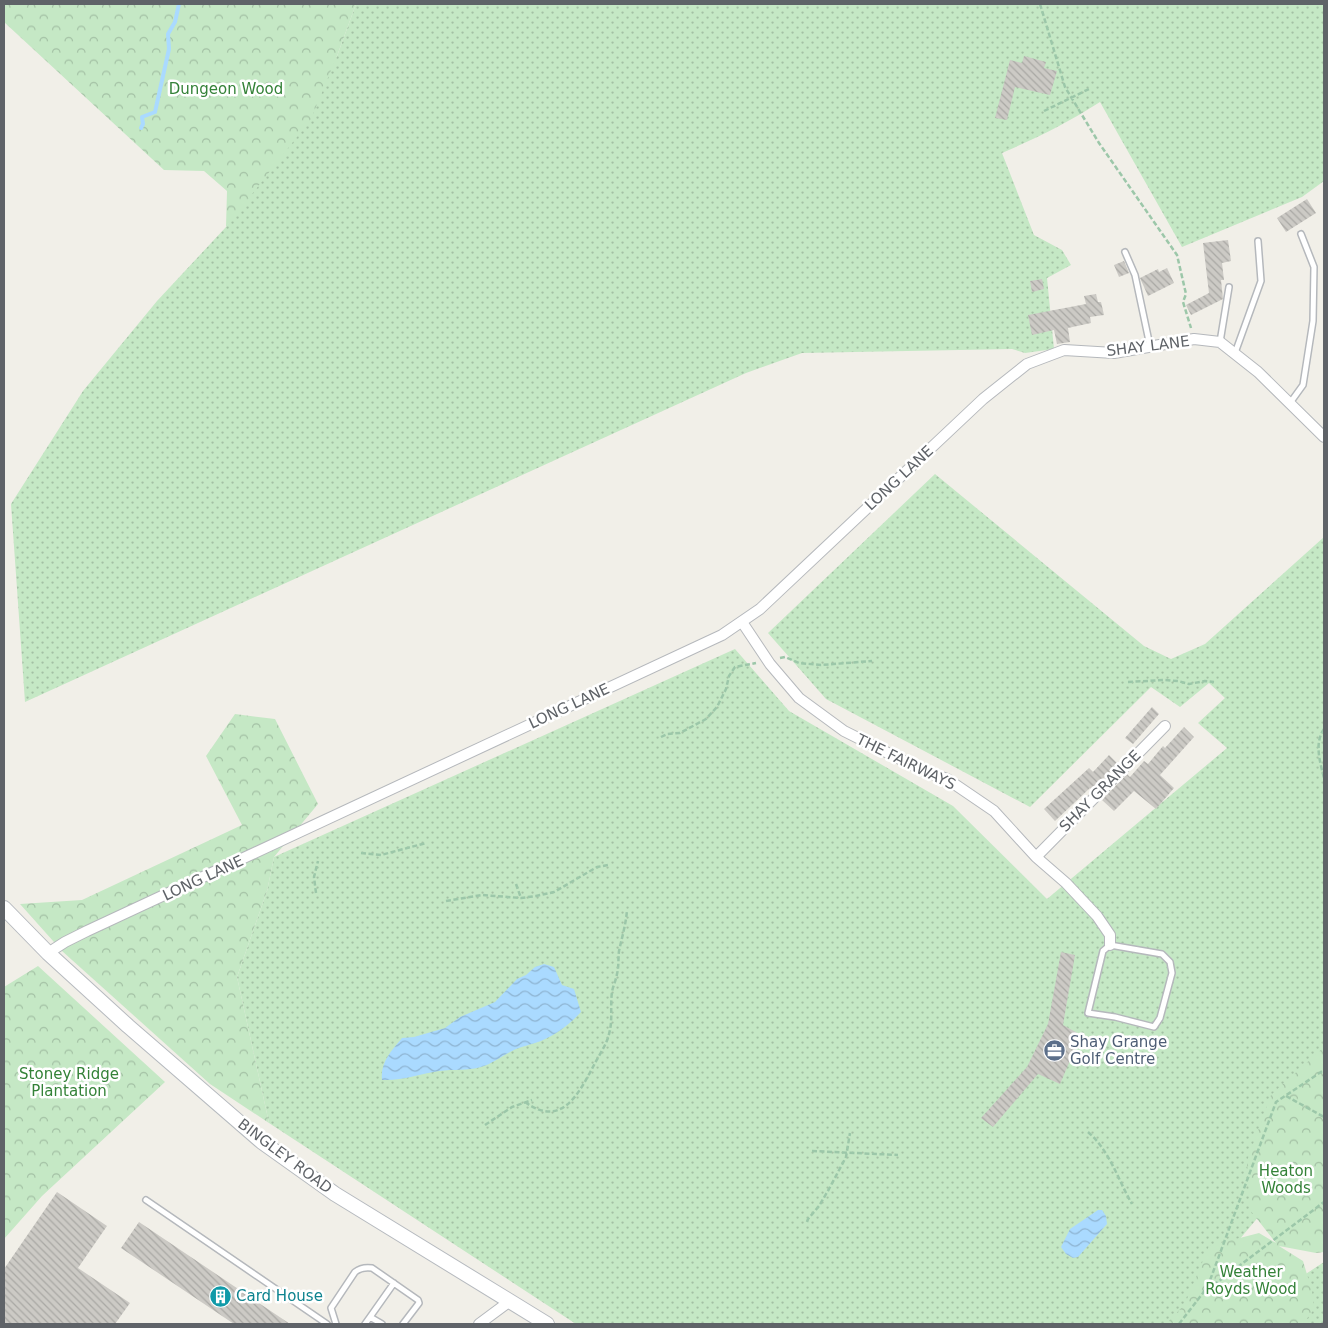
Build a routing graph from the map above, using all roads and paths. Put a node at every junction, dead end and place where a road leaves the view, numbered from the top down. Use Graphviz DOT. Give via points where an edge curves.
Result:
graph roads {
  1 [pos="1040,4"];
  2 [pos="1089,89"];
  3 [pos="1071,97"];
  4 [pos="1044,111"];
  5 [pos="1301,234"];
  6 [pos="1258,241"];
  7 [pos="1125,252"];
  8 [pos="1229,287"];
  9 [pos="1194,339"];
  10 [pos="1220,342"];
  11 [pos="1150,346"];
  12 [pos="1235,354"];
  13 [pos="1027,364"];
  14 [pos="1290,403"];
  15 [pos="1324,437"];
  16 [pos="742,622"];
  17 [pos="776,658"];
  18 [pos="872,661"];
  19 [pos="760,662"];
  20 [pos="1128,682"];
  21 [pos="1214,682"];
  22 [pos="1165,726"];
  23 [pos="1324,729"];
  24 [pos="661,737"];
  25 [pos="1324,778"];
  26 [pos="426,843"];
  27 [pos="361,853"];
  28 [pos="1036,856"];
  29 [pos="318,861"];
  30 [pos="608,865"];
  31 [pos="516,884"];
  32 [pos="316,893"];
  33 [pos="521,898"];
  34 [pos="446,901"];
  35 [pos="4,908"];
  36 [pos="626,910"];
  37 [pos="1110,945"];
  38 [pos="48,953"];
  39 [pos="1324,1070"];
  40 [pos="1286,1096"];
  41 [pos="532,1100"];
  42 [pos="525,1102"];
  43 [pos="1324,1117"];
  44 [pos="485,1125"];
  45 [pos="1088,1132"];
  46 [pos="850,1133"];
  47 [pos="812,1152"];
  48 [pos="847,1153"];
  49 [pos="898,1155"];
  50 [pos="146,1200"];
  51 [pos="1324,1202"];
  52 [pos="1132,1204"];
  53 [pos="807,1222"];
  54 [pos="394,1283"];
  55 [pos="1203,1293"];
  56 [pos="510,1301"];
  57 [pos="370,1317"];
  58 [pos="325,1324"];
  59 [pos="336,1324"];
  60 [pos="366,1324"];
  61 [pos="382,1324"];
  62 [pos="403,1324"];
  63 [pos="479,1324"];
  64 [pos="547,1324"];
  65 [pos="1179,1324"];
  1 -- 3 [label="path" via="1065,87"];
  2 -- 3 [label="path"];
  3 -- 4 [label="path"];
  3 -- 9 [label="path" via="1177,256 1186,294 1183,302"];
  5 -- 14 [label="lane" via="1314,267 1313,321 1303,385"];
  6 -- 12 [label="lane" via="1261,280"];
  7 -- 11 [label="lane" via="1134,275"];
  8 -- 10 [label="lane"];
  9 -- 10 [label="street, SHAY LANE"];
  9 -- 11 [label="street, SHAY LANE"];
  10 -- 12 [label="street"];
  11 -- 13 [label="street, SHAY LANE" via="1114,353 1064,350"];
  12 -- 14 [label="street"];
  13 -- 16 [label="street, LONG LANE" via="984,398 760,609"];
  14 -- 15 [label="street"];
  16 -- 28 [label="street, THE FAIRWAYS" via="770,664 799,698 844,730 947,780 994,811"];
  16 -- 38 [label="street, LONG LANE" via="722,635 87,931"];
  17 -- 18 [label="path" via="785,656 799,663 821,666"];
  19 -- 24 [label="path" via="735,667 717,707 706,719 680,733"];
  20 -- 21 [label="path"];
  22 -- 28 [label="street, SHAY GRANGE"];
  23 -- 25 [label="path" via="1318,753"];
  26 -- 27 [label="path" via="380,855"];
  28 -- 37 [label="street, THE FAIRWAYS" via="1096,916 1110,935"];
  29 -- 32 [label="path" via="314,877"];
  30 -- 33 [label="path" via="597,867 554,892"];
  31 -- 33 [label="path"];
  33 -- 34 [label="path" via="482,894"];
  35 -- 38 [label="main road, BINGLEY ROAD"];
  36 -- 42 [label="path" via="626,925 612,992 609,1035 593,1066 576,1097 566,1107 555,1112 533,1108"];
  37 -- 37 [label="lane" via="1103,951 1088,1013 1154,1027 1160,1018 1172,973 1170,962 1162,954"];
  38 -- 56 [label="main road, BINGLEY ROAD" via="262,1142 335,1194"];
  39 -- 40 [label="path"];
  40 -- 43 [label="path"];
  40 -- 55 [label="path" via="1276,1102"];
  41 -- 42 [label="path"];
  42 -- 44 [label="path"];
  45 -- 52 [label="path" via="1110,1159"];
  46 -- 48 [label="path"];
  47 -- 48 [label="path"];
  48 -- 49 [label="path"];
  48 -- 53 [label="path"];
  50 -- 58 [label="lane"];
  51 -- 55 [label="path"];
  54 -- 57 [label="lane"];
  54 -- 59 [label="lane" via="372,1268 356,1271 331,1308"];
  54 -- 62 [label="lane" via="419,1303"];
  55 -- 65 [label="path"];
  56 -- 63 [label="street"];
  56 -- 64 [label="main road, BINGLEY ROAD"];
  57 -- 60 [label="lane"];
  57 -- 61 [label="lane"];
}
